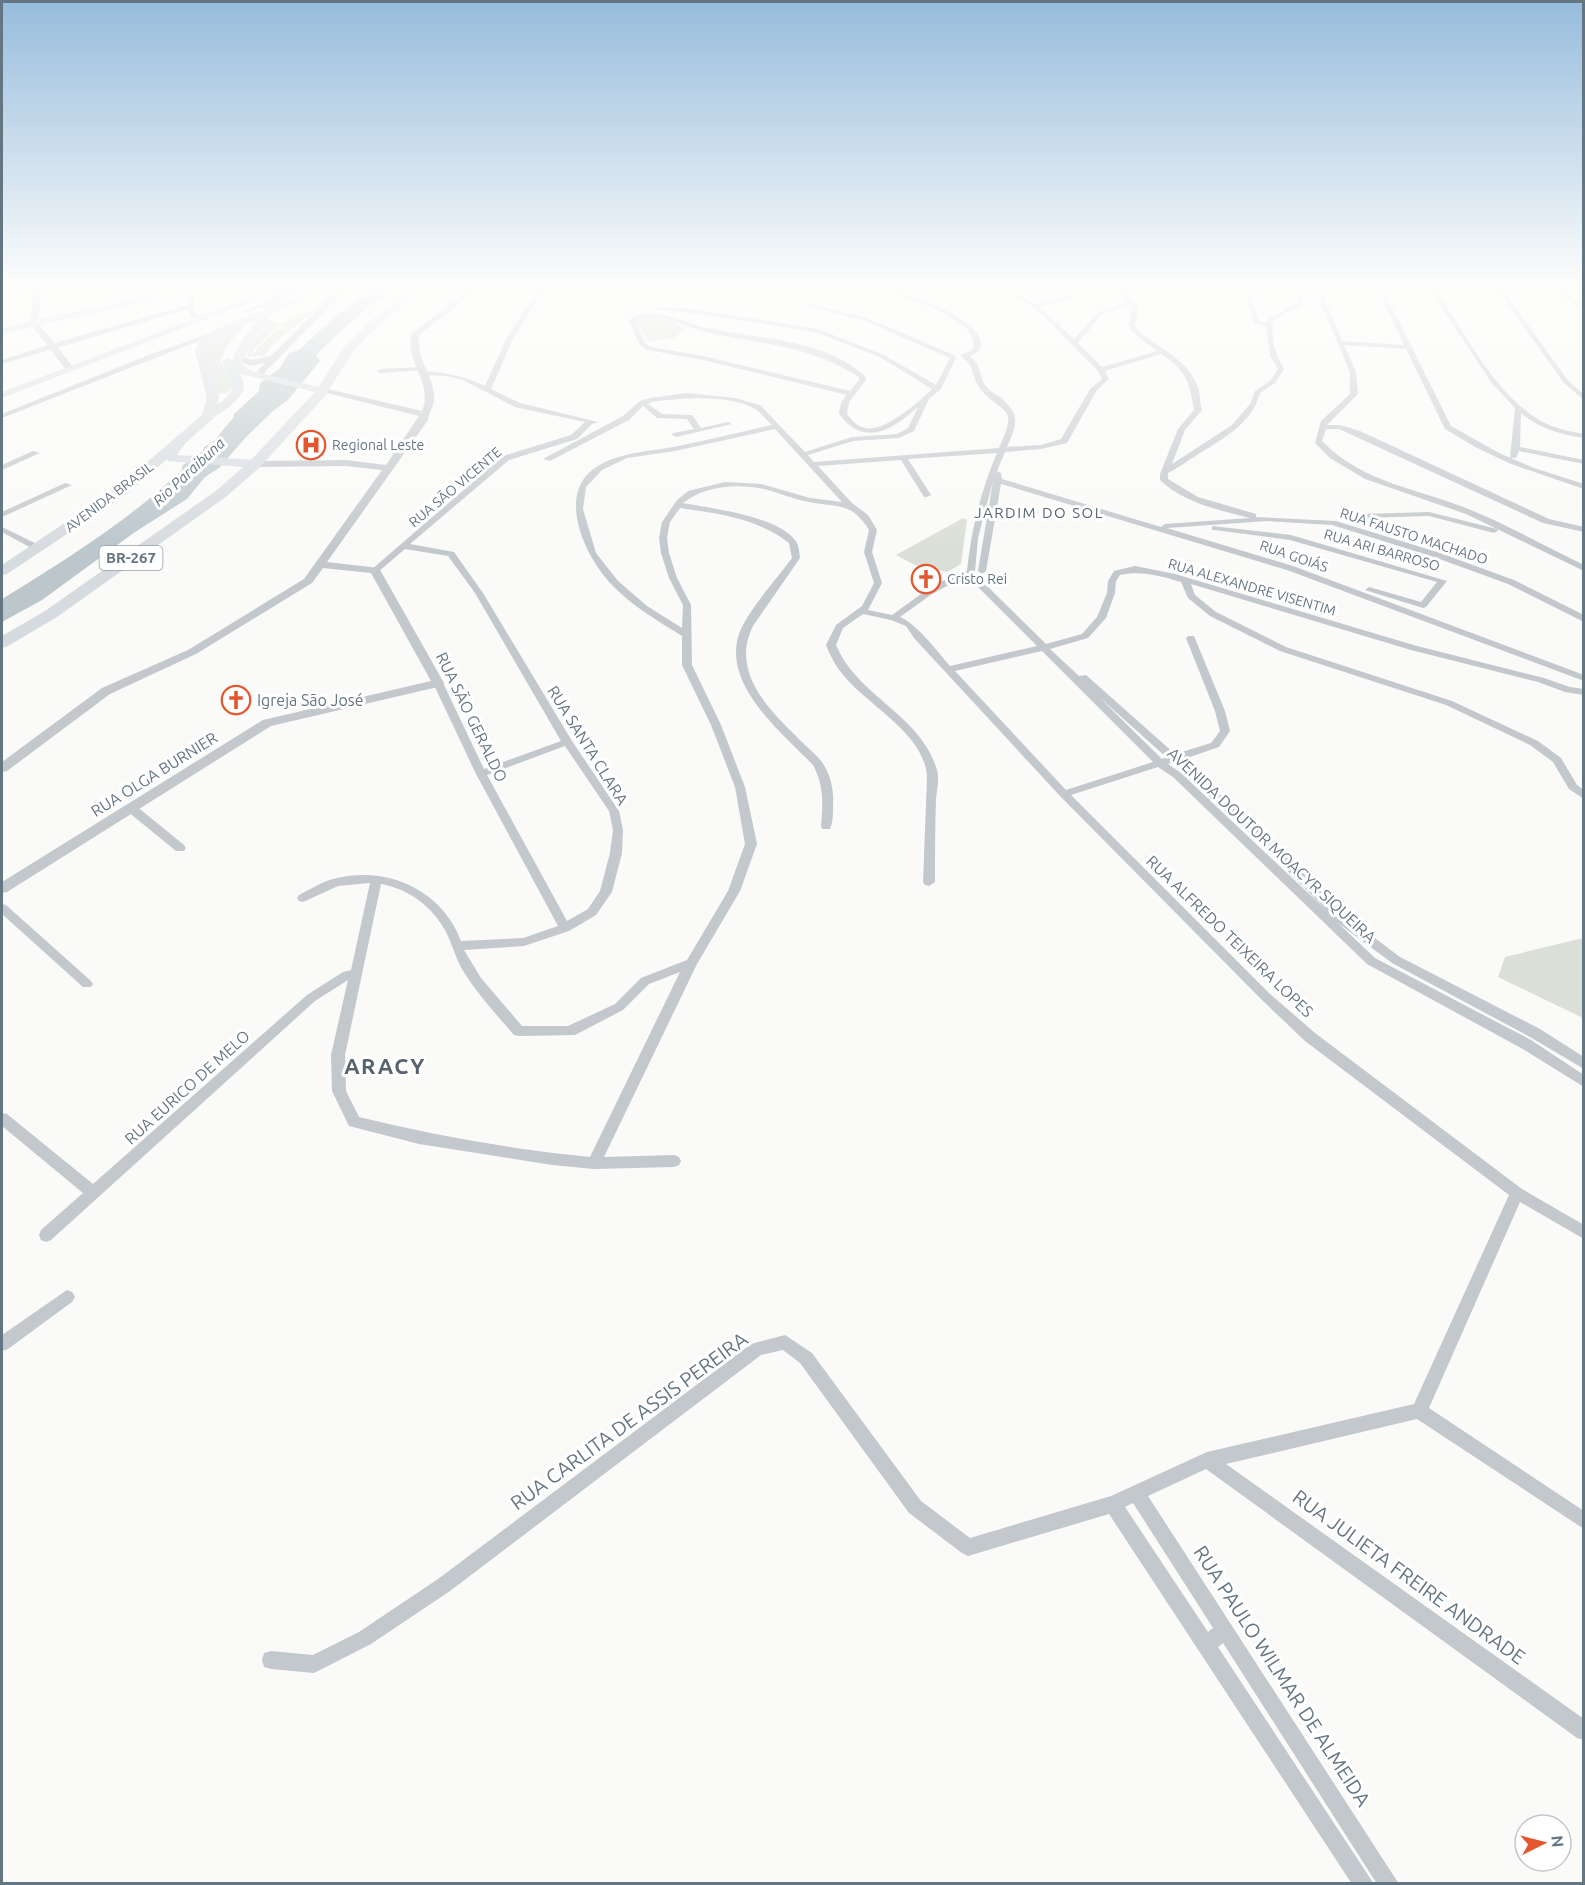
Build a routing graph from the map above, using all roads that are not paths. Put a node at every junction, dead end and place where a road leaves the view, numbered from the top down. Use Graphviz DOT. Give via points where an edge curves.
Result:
graph roads {
  1 [pos="54,375"];
  2 [pos="105,375"];
  3 [pos="207,375"];
  4 [pos="235,375"];
  5 [pos="254,375"];
  6 [pos="262,375"];
  7 [pos="333,375"];
  8 [pos="422,375"];
  9 [pos="449,375"];
  10 [pos="493,375"];
  11 [pos="775,375"];
  12 [pos="861,375"];
  13 [pos="914,375"];
  14 [pos="944,375"];
  15 [pos="977,375"];
  16 [pos="1104,375"];
  17 [pos="1188,375"];
  18 [pos="1277,375"];
  19 [pos="1353,375"];
  20 [pos="1422,375"];
  21 [pos="1489,375"];
  22 [pos="1561,375"];
  23 [pos="262,378"];
  24 [pos="488,389"];
  25 [pos="937,389"];
  26 [pos="323,392"];
  27 [pos="850,393"];
  28 [pos="2,395"];
  29 [pos="928,395"];
  30 [pos="1584,398"];
  31 [pos="643,403"];
  32 [pos="1518,409"];
  33 [pos="423,414"];
  34 [pos="2,416"];
  35 [pos="208,416"];
  36 [pos="590,422"];
  37 [pos="613,424"];
  38 [pos="728,424"];
  39 [pos="777,426"];
  40 [pos="1323,427"];
  41 [pos="699,430"];
  42 [pos="676,435"];
  43 [pos="1584,436"];
  44 [pos="181,441"];
  45 [pos="1516,448"];
  46 [pos="1001,449"];
  47 [pos="36,453"];
  48 [pos="805,454"];
  49 [pos="903,457"];
  50 [pos="547,459"];
  51 [pos="1512,460"];
  52 [pos="1584,462"];
  53 [pos="248,464"];
  54 [pos="814,464"];
  55 [pos="387,466"];
  56 [pos="2,468"];
  57 [pos="1164,474"];
  58 [pos="994,480"];
  59 [pos="68,485"];
  60 [pos="1584,487"];
  61 [pos="927,495"];
  62 [pos="678,505"];
  63 [pos="849,505"];
  64 [pos="981,513"];
  65 [pos="992,514"];
  66 [pos="2,515"];
  67 [pos="1363,516"];
  68 [pos="1267,519"];
  69 [pos="1184,525"];
  70 [pos="1155,526"];
  71 [pos="2,529"];
  72 [pos="1584,530"];
  73 [pos="1518,537"];
  74 [pos="404,546"];
  75 [pos="38,548"];
  76 [pos="320,564"];
  77 [pos="1290,568"];
  78 [pos="1584,569"];
  79 [pos="375,570"];
  80 [pos="2,571"];
  81 [pos="977,575"];
  82 [pos="1185,580"];
  83 [pos="863,611"];
  84 [pos="894,618"];
  85 [pos="1584,619"];
  86 [pos="687,635"];
  87 [pos="1191,638"];
  88 [pos="2,643"];
  89 [pos="1046,647"];
  90 [pos="950,669"];
  91 [pos="1584,678"];
  92 [pos="438,683"];
  93 [pos="1584,692"];
  94 [pos="567,742"];
  95 [pos="1176,759"];
  96 [pos="1161,764"];
  97 [pos="2,768"];
  98 [pos="481,774"];
  99 [pos="1064,794"];
  100 [pos="1584,796"];
  101 [pos="130,808"];
  102 [pos="826,826"];
  103 [pos="180,848"];
  104 [pos="377,878"];
  105 [pos="929,882"];
  106 [pos="2,888"];
  107 [pos="303,898"];
  108 [pos="2,908"];
  109 [pos="1334,919"];
  110 [pos="564,928"];
  111 [pos="456,946"];
  112 [pos="690,963"];
  113 [pos="356,974"];
  114 [pos="87,984"];
  115 [pos="1535,1033"];
  116 [pos="1526,1044"];
  117 [pos="1584,1064"];
  118 [pos="1584,1082"];
  119 [pos="2,1118"];
  120 [pos="674,1161"];
  121 [pos="594,1162"];
  122 [pos="93,1193"];
  123 [pos="1516,1193"];
  124 [pos="1584,1233"];
  125 [pos="46,1235"];
  126 [pos="67,1297"];
  127 [pos="2,1344"];
  128 [pos="1419,1411"];
  129 [pos="1207,1460"];
  130 [pos="1137,1494"];
  131 [pos="1113,1504"];
  132 [pos="1584,1521"];
  133 [pos="1225,1631"];
  134 [pos="1206,1644"];
  135 [pos="271,1660"];
  136 [pos="1584,1731"];
  137 [pos="1297,1741"];
  138 [pos="1278,1754"];
  139 [pos="1373,1859"];
  140 [pos="1361,1878"];
  141 [pos="1389,1884"];
  1 -- 28 [label="main road"];
  2 -- 34 [label="street"];
  3 -- 35 [label="highway" via="213,398"];
  4 -- 35 [label="main road, AVENIDA BRASIL" via="238,392"];
  5 -- 23 [label="main road"];
  6 -- 23 [label="street"];
  7 -- 26 [label="highway, BR-267"];
  8 -- 33 [label="street" via="430,397"];
  9 -- 24 [label="street"];
  10 -- 24 [label="street"];
  11 -- 27 [label="street"];
  12 -- 27 [label="street" via="863,380"];
  13 -- 25 [label="street"];
  14 -- 25 [label="street"];
  15 -- 46 [label="street" via="983,388 1012,415 1012,428"];
  16 -- 46 [label="street" via="1106,379 1094,389 1064,441 1041,447"];
  17 -- 57 [label="street" via="1195,388 1198,410 1182,429"];
  18 -- 57 [label="street" via="1257,392 1252,410 1237,425"];
  19 -- 40 [label="street" via="1354,394"];
  20 -- 51 [label="street" via="1448,427"];
  21 -- 32 [label="street"];
  22 -- 30 [label="street"];
  23 -- 26 [label="main road"];
  24 -- 36 [label="street" via="518,405"];
  25 -- 29 [label="street"];
  26 -- 33 [label="street"];
  26 -- 53 [label="highway, BR-267"];
  27 -- 29 [label="street" via="843,414 852,424 868,431 893,426"];
  29 -- 48 [label="street" via="911,429 899,436 852,439"];
  31 -- 37 [label="street"];
  31 -- 39 [label="street" via="674,396 735,400 757,407"];
  31 -- 41 [label="street" via="660,416 689,417"];
  32 -- 43 [label="street" via="1551,428"];
  32 -- 45 [label="street"];
  33 -- 55 [label="street" via="423,420"];
  35 -- 44 [label="highway, AVENIDA BRASIL"];
  36 -- 37 [label="street"];
  36 -- 74 [label="street, RUA SÃO VICENTE" via="574,436 506,458"];
  37 -- 50 [label="street"];
  38 -- 41 [label="street"];
  39 -- 48 [label="street"];
  39 -- 86 [label="street" via="625,456 599,468 582,486 579,509 592,553 615,583 644,608"];
  40 -- 72 [label="street" via="1357,433 1546,521"];
  40 -- 73 [label="street" via="1318,441 1330,456 1348,467 1468,512"];
  41 -- 42 [label="street"];
  44 -- 53 [label="main road" via="171,454 177,460"];
  44 -- 75 [label="highway, AVENIDA BRASIL" via="116,496"];
  45 -- 51 [label="street"];
  45 -- 52 [label="street"];
  46 -- 49 [label="street"];
  46 -- 58 [label="street"];
  47 -- 56 [label="street"];
  48 -- 54 [label="street"];
  49 -- 54 [label="street"];
  49 -- 61 [label="street"];
  51 -- 60 [label="street"];
  53 -- 55 [label="street"];
  53 -- 88 [label="highway, BR-267" via="214,500 51,614"];
  54 -- 63 [label="street"];
  55 -- 76 [label="street"];
  57 -- 68 [label="street" via="1164,480 1180,493 1210,506"];
  58 -- 64 [label="street"];
  58 -- 65 [label="street"];
  58 -- 70 [label="street, RUA GOIÁS"];
  59 -- 66 [label="street"];
  62 -- 63 [label="street" via="691,494 715,485 744,484"];
  62 -- 86 [label="street" via="666,522 663,537 665,553 687,605"];
  62 -- 102 [label="street" via="772,526 793,542 796,558 745,633 740,658 747,686 817,763 825,777 830,799"];
  63 -- 83 [label="street" via="865,517 873,530 867,560 878,583"];
  64 -- 65 [label="street"];
  64 -- 81 [label="street" via="974,538"];
  65 -- 81 [label="street"];
  67 -- 73 [label="street" via="1429,514"];
  68 -- 69 [label="street, RUA FAUSTO MACHADO"];
  68 -- 85 [label="street, RUA FAUSTO MACHADO" via="1333,523 1437,555 1511,582"];
  69 -- 70 [label="street, RUA FAUSTO MACHADO"];
  69 -- 77 [label="street, RUA ARI BARROSO" via="1291,538 1443,581 1423,605"];
  70 -- 77 [label="street, RUA GOIÁS"];
  71 -- 75 [label="street"];
  73 -- 78 [label="street"];
  74 -- 79 [label="street, RUA SÃO VICENTE"];
  74 -- 94 [label="street, RUA SANTA CLARA" via="439,550 451,554 458,562"];
  75 -- 80 [label="highway, AVENIDA BRASIL"];
  76 -- 79 [label="street"];
  76 -- 97 [label="street" via="298,589 192,652 106,691"];
  77 -- 91 [label="street, RUA GOIÁS"];
  79 -- 92 [label="street, RUA SÃO GERALDO"];
  81 -- 84 [label="street" via="950,580"];
  81 -- 89 [label="street, AVENIDA DOUTOR MOACYR SIQUEIRA"];
  82 -- 89 [label="street, RUA ALEXANDRE VISENTIM" via="1135,569 1117,573 1101,618 1085,636"];
  82 -- 93 [label="street, RUA ALEXANDRE VISENTIM" via="1414,648"];
  82 -- 100 [label="street" via="1191,596 1213,614 1282,650 1449,703 1534,743 1557,760 1573,787"];
  83 -- 84 [label="street"];
  83 -- 105 [label="street" via="839,627 831,645 843,669 922,746 932,770"];
  84 -- 90 [label="street, RUA ALFREDO TEIXEIRA LOPES" via="909,624"];
  86 -- 112 [label="street" via="687,665 740,787 751,844 734,891"];
  87 -- 95 [label="street" via="1225,731 1215,745"];
  89 -- 90 [label="street, RUA ALEXANDRE VISENTIM"];
  89 -- 95 [label="street, AVENIDA DOUTOR MOACYR SIQUEIRA"];
  89 -- 96 [label="street, AVENIDA DOUTOR MOACYR SIQUEIRA"];
  90 -- 99 [label="street, RUA ALFREDO TEIXEIRA LOPES"];
  92 -- 98 [label="street, RUA SÃO GERALDO"];
  92 -- 101 [label="street, RUA OLGA BURNIER" via="267,723"];
  94 -- 98 [label="street"];
  94 -- 110 [label="street, RUA SANTA CLARA" via="614,811 618,830 606,892 592,912"];
  95 -- 96 [label="street"];
  95 -- 109 [label="street, AVENIDA DOUTOR MOACYR SIQUEIRA" via="1264,840"];
  96 -- 99 [label="street"];
  96 -- 109 [label="street, AVENIDA DOUTOR MOACYR SIQUEIRA"];
  98 -- 110 [label="street, RUA SÃO GERALDO"];
  99 -- 123 [label="street, RUA ALFREDO TEIXEIRA LOPES" via="1310,1037"];
  101 -- 103 [label="street"];
  101 -- 106 [label="street, RUA OLGA BURNIER"];
  104 -- 107 [label="street" via="339,881"];
  104 -- 111 [label="street" via="399,883 420,895 450,929"];
  104 -- 113 [label="street"];
  108 -- 114 [label="street"];
  109 -- 115 [label="street, AVENIDA DOUTOR MOACYR SIQUEIRA" via="1396,960"];
  109 -- 116 [label="street, AVENIDA DOUTOR MOACYR SIQUEIRA" via="1371,961"];
  110 -- 111 [label="street, RUA SANTA CLARA" via="524,942"];
  111 -- 112 [label="street" via="470,971 519,1031 570,1031 619,1007 645,981"];
  112 -- 121 [label="street"];
  113 -- 121 [label="street" via="338,1055 339,1091 354,1122 419,1138"];
  113 -- 122 [label="street, RUA EURICO DE MELO" via="347,975 311,998"];
  115 -- 116 [label="street"];
  115 -- 117 [label="street, AVENIDA DOUTOR MOACYR SIQUEIRA"];
  116 -- 118 [label="street, AVENIDA DOUTOR MOACYR SIQUEIRA"];
  119 -- 122 [label="street"];
  120 -- 121 [label="street"];
  122 -- 125 [label="street, RUA EURICO DE MELO"];
  123 -- 124 [label="street, RUA ALFREDO TEIXEIRA LOPES"];
  123 -- 128 [label="street"];
  126 -- 127 [label="street"];
  128 -- 129 [label="street, RUA CARLITA DE ASSIS PEREIRA"];
  128 -- 132 [label="street"];
  129 -- 130 [label="street, RUA CARLITA DE ASSIS PEREIRA"];
  129 -- 136 [label="street, RUA JULIETA FREIRE ANDRADE"];
  130 -- 131 [label="street, RUA CARLITA DE ASSIS PEREIRA"];
  130 -- 133 [label="street, RUA PAULO WILMAR DE ALMEIDA"];
  131 -- 134 [label="street"];
  131 -- 135 [label="street, RUA CARLITA DE ASSIS PEREIRA" via="968,1547 915,1507 806,1358 784,1342 757,1349 444,1585 365,1638 314,1664"];
  133 -- 134 [label="street"];
  133 -- 137 [label="street, RUA PAULO WILMAR DE ALMEIDA"];
  134 -- 138 [label="street"];
  137 -- 138 [label="street"];
  137 -- 139 [label="street, RUA PAULO WILMAR DE ALMEIDA"];
  138 -- 140 [label="street"];
  139 -- 140 [label="street"];
  139 -- 141 [label="street, RUA PAULO WILMAR DE ALMEIDA"];
}
